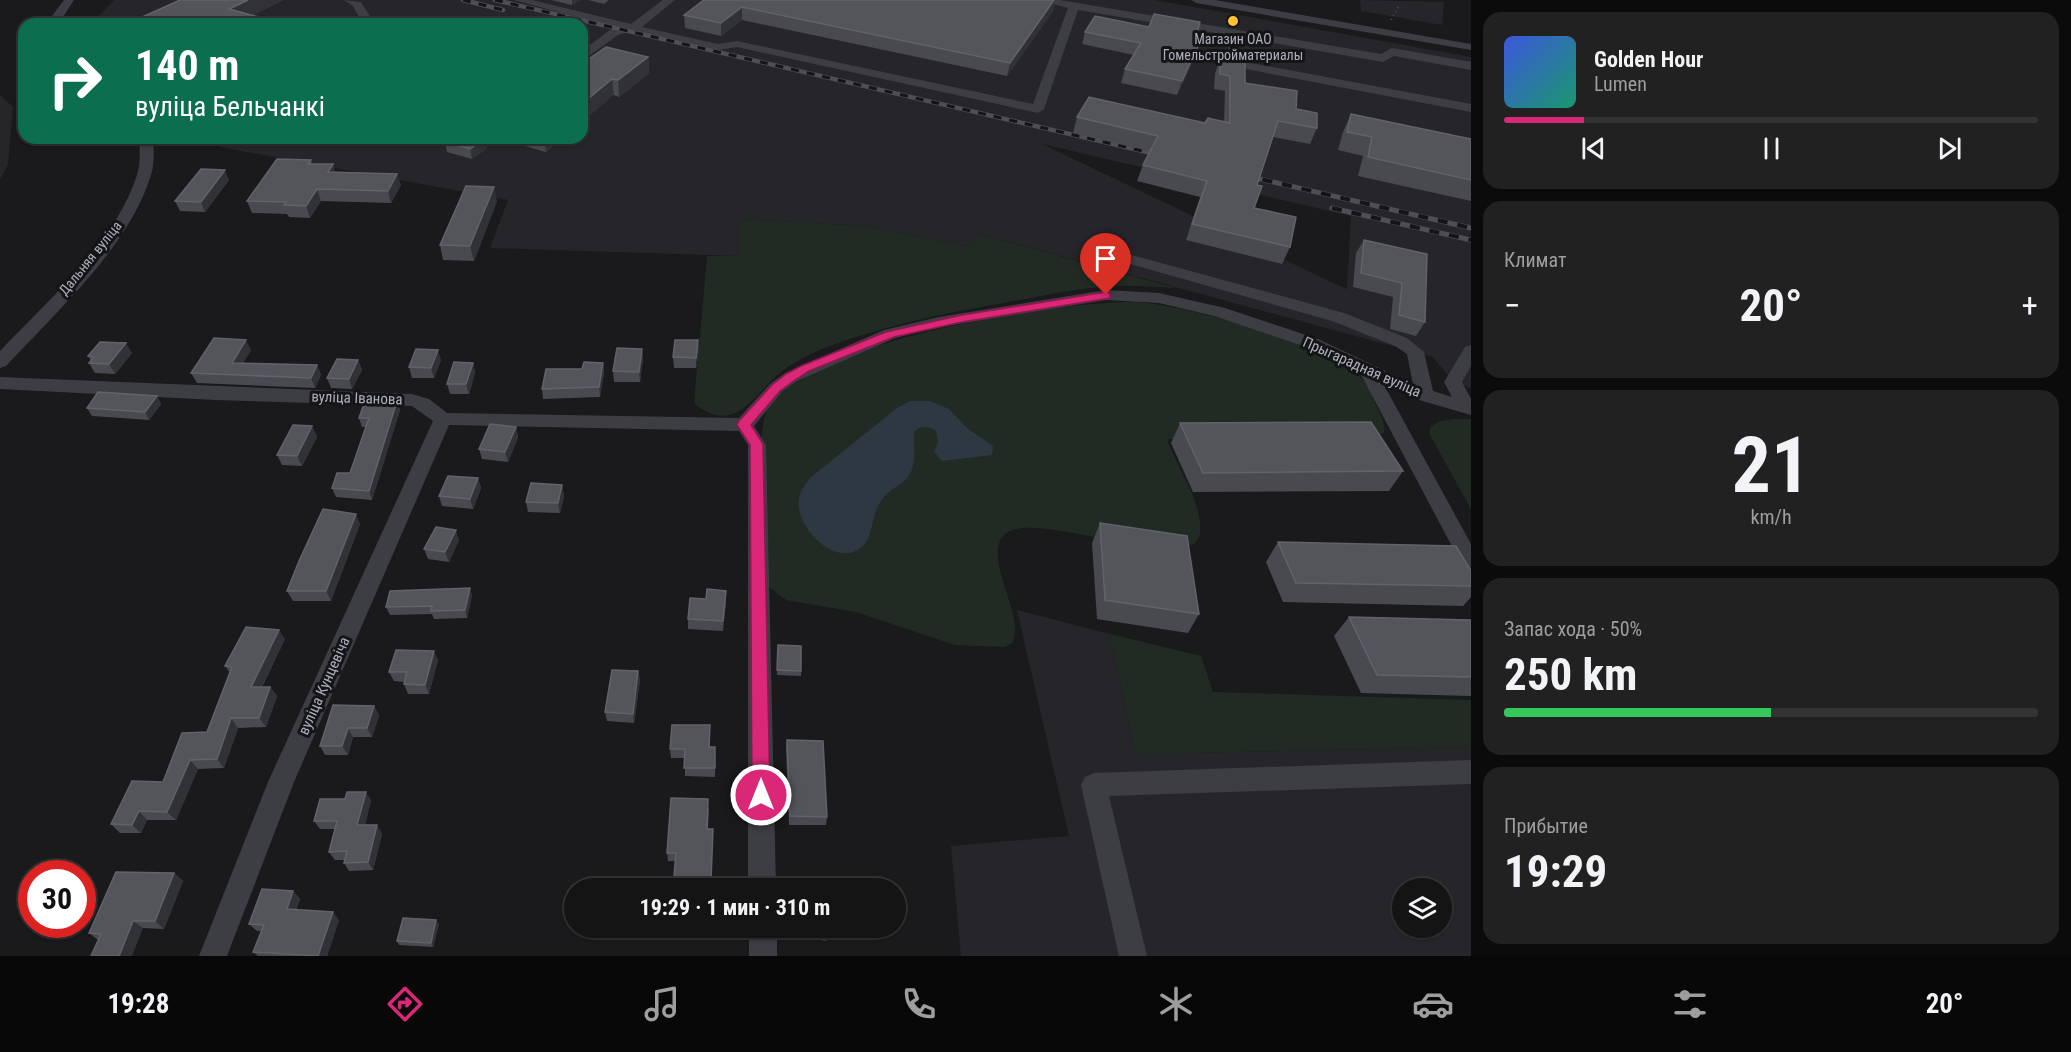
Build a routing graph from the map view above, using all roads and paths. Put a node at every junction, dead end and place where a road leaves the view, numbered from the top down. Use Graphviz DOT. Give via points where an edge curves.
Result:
graph roads {
  1 [pos="69,0"];
  2 [pos="349,0"];
  3 [pos="519,0"];
  4 [pos="670,0"];
  5 [pos="1043,0"];
  6 [pos="1196,0"];
  7 [pos="1223,5"];
  8 [pos="1074,6"];
  9 [pos="1400,6"];
  10 [pos="56,18"];
  11 [pos="365,18"];
  12 [pos="1390,20"];
  13 [pos="633,28"];
  14 [pos="1215,29"];
  15 [pos="1233,33"];
  16 [pos="1471,46"];
  17 [pos="588,52"];
  18 [pos="1471,66"];
  19 [pos="1471,108"];
  20 [pos="146,144"];
  21 [pos="1128,259"];
  22 [pos="1471,351"];
  23 [pos="0,362"];
  24 [pos="1367,370"];
  25 [pos="0,383"];
  26 [pos="1425,396"];
  27 [pos="1469,408"];
  28 [pos="443,419"];
  29 [pos="744,425"];
  30 [pos="1471,563"];
  31 [pos="1471,772"];
  32 [pos="762,878"];
  33 [pos="763,938"];
  34 [pos="213,956"];
  35 [pos="763,956"];
  36 [pos="1133,956"];
  1 -- 10 [label="street"];
  2 -- 11 [label="street" via="357,4"];
  3 -- 13 [label="street"];
  4 -- 13 [label="street"];
  5 -- 8 [label="street"];
  6 -- 7 [label="street"];
  7 -- 14 [label="street"];
  7 -- 16 [label="street"];
  8 -- 13 [label="street" via="1038,109 737,44 718,47"];
  8 -- 14 [label="street"];
  9 -- 12 [label="path"];
  13 -- 17 [label="street" via="614,32"];
  14 -- 15 [label="street"];
  15 -- 18 [label="street" via="1383,58 1392,52"];
  15 -- 19 [label="street" via="1234,63"];
  20 -- 23 [label="street, Дальняя вуліца" via="144,174 127,212 91,260"];
  21 -- 26 [label="street" via="1338,317 1401,342 1415,352"];
  22 -- 27 [label="street" via="1453,382"];
  24 -- 26 [label="street, Прыгарадная вуліца"];
  24 -- 29 [label="street, Прыгарадная вуліца" via="1312,343 1219,312 1159,298 1106,295 914,328 867,343 805,369 776,388"];
  24 -- 30 [label="street"];
  25 -- 28 [label="street, вуліца Іванова" via="412,400"];
  26 -- 27 [label="street, Прыгарадная вуліца"];
  28 -- 29 [label="street"];
  28 -- 34 [label="street, вуліца Кунцевіча" via="281,782"];
  29 -- 32 [label="street" via="757,444"];
  31 -- 36 [label="street" via="1094,785"];
  33 -- 35 [label="street"];
}
